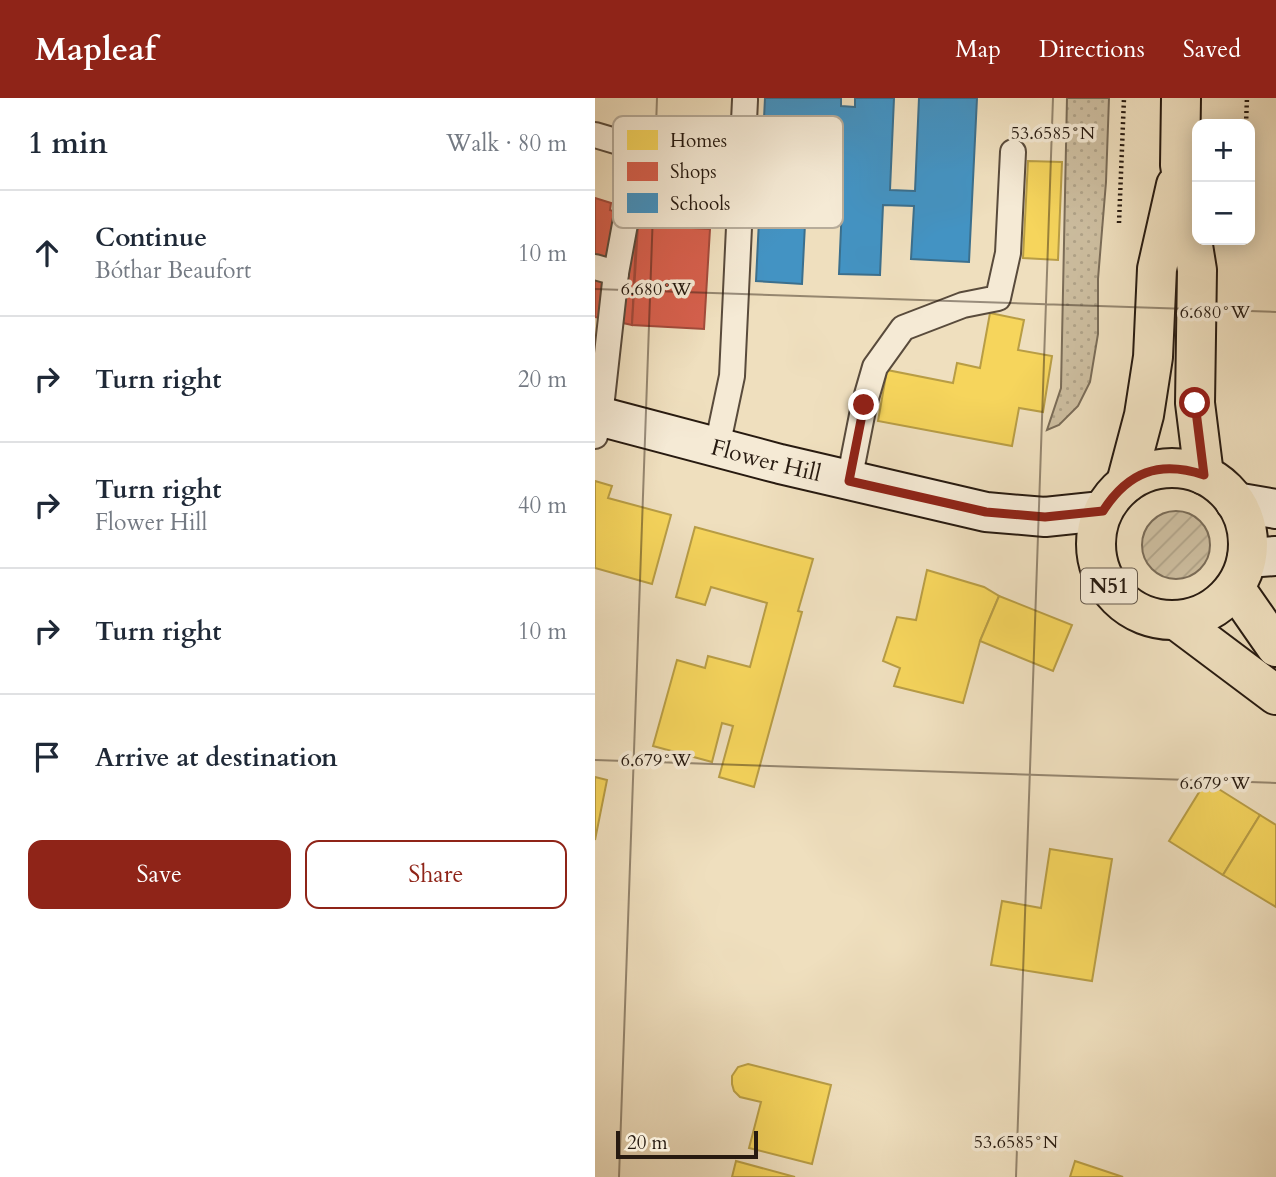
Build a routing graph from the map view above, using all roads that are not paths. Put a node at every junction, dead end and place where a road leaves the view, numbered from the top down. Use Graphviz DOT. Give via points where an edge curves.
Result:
graph roads {
  1 [pos="1181,98"];
  2 [pos="745,100"];
  3 [pos="744,116"];
  4 [pos="595,135"];
  5 [pos="613,140"];
  6 [pos="1013,152"];
  7 [pos="1180,165"];
  8 [pos="617,228"];
  9 [pos="739,228"];
  10 [pos="605,270"];
  11 [pos="597,423"];
  12 [pos="717,447"];
  13 [pos="1204,475"];
  14 [pos="849,481"];
  15 [pos="1114,497"];
  16 [pos="1235,502"];
  17 [pos="1276,509"];
  18 [pos="1252,567"];
  19 [pos="1176,620"];
  20 [pos="1276,648"];
  21 [pos="1276,695"];
  1 -- 7 [label="main road, N51"];
  2 -- 3 [label="lane"];
  4 -- 5 [label="lane"];
  6 -- 14 [label="lane" via="1008,253 998,298 963,305 903,328 875,367"];
  7 -- 13 [label="main road, N51" via="1196,270 1195,403"];
  7 -- 15 [label="main road, N51" via="1157,269 1153,357 1144,415"];
  8 -- 10 [label="lane"];
  9 -- 12 [label="lane" via="732,376"];
  10 -- 11 [label="lane"];
  11 -- 12 [label="main road, Flower Hill"];
  12 -- 14 [label="main road, Flower Hill"];
  13 -- 15 [label="main road" via="1184,468 1163,468 1143,473"];
  13 -- 16 [label="main road"];
  14 -- 15 [label="main road, Flower Hill" via="986,512 1045,517"];
  15 -- 19 [label="main road, N51" via="1097,528 1097,563 1104,580 1120,600 1142,615"];
  16 -- 17 [label="main road"];
  16 -- 18 [label="main road" via="1248,536"];
  18 -- 19 [label="main road, N51" via="1217,606"];
  18 -- 20 [label="main road"];
  19 -- 21 [label="main road, N51"];
}
